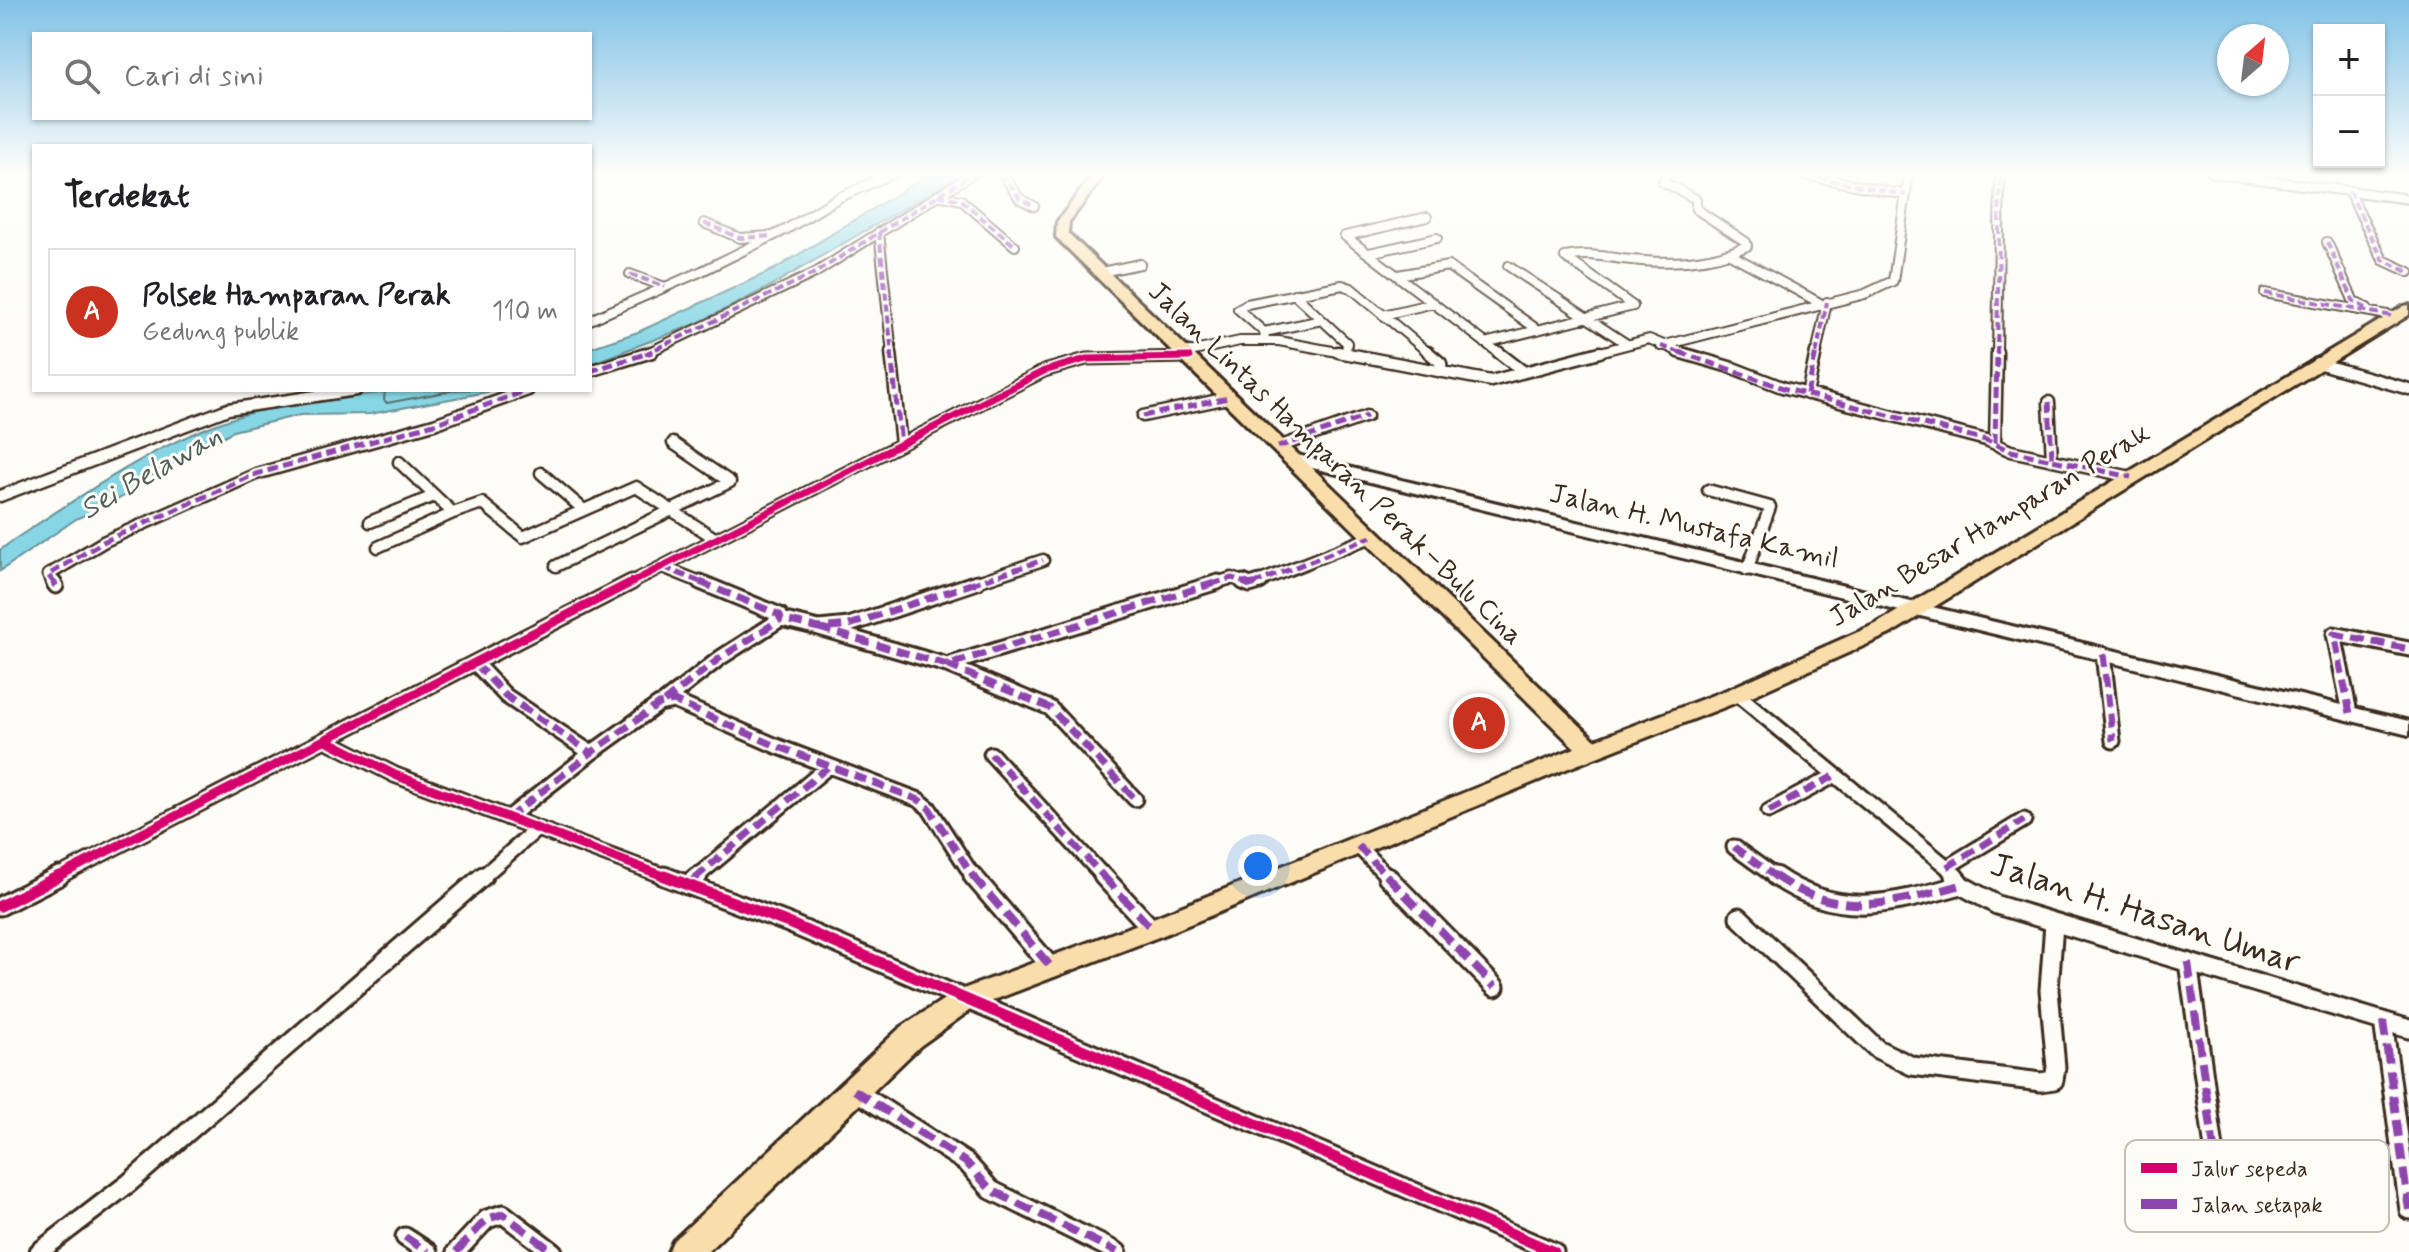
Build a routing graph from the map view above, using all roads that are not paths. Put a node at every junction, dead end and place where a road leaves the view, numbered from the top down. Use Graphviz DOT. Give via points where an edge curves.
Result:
graph roads {
  1 [pos="724,231"];
  2 [pos="781,231"];
  3 [pos="998,231"];
  4 [pos="1061,231"];
  5 [pos="1361,231"];
  6 [pos="1728,231"];
  7 [pos="1900,231"];
  8 [pos="1999,231"];
  9 [pos="2369,231"];
  10 [pos="879,232"];
  11 [pos="773,236"];
  12 [pos="1437,238"];
  13 [pos="2327,242"];
  14 [pos="1015,246"];
  15 [pos="1369,253"];
  16 [pos="1728,253"];
  17 [pos="1140,264"];
  18 [pos="1508,266"];
  19 [pos="1101,272"];
  20 [pos="2409,272"];
  21 [pos="630,274"];
  22 [pos="1398,275"];
  23 [pos="665,287"];
  24 [pos="2265,293"];
  25 [pos="1294,294"];
  26 [pos="1824,302"];
  27 [pos="1434,303"];
  28 [pos="2400,313"];
  29 [pos="1383,315"];
  30 [pos="1589,318"];
  31 [pos="592,319"];
  32 [pos="1322,320"];
  33 [pos="1538,330"];
  34 [pos="1264,336"];
  35 [pos="1485,343"];
  36 [pos="1627,344"];
  37 [pos="1661,346"];
  38 [pos="1346,352"];
  39 [pos="1187,355"];
  40 [pos="2317,363"];
  41 [pos="592,370"];
  42 [pos="1442,372"];
  43 [pos="1524,372"];
  44 [pos="2409,389"];
  45 [pos="343,392"];
  46 [pos="523,392"];
  47 [pos="1807,394"];
  48 [pos="1228,398"];
  49 [pos="2049,402"];
  50 [pos="1143,416"];
  51 [pos="1367,416"];
  52 [pos="673,443"];
  53 [pos="1995,443"];
  54 [pos="901,444"];
  55 [pos="1278,447"];
  56 [pos="1293,459"];
  57 [pos="2052,459"];
  58 [pos="399,462"];
  59 [pos="541,473"];
  60 [pos="2131,477"];
  61 [pos="1708,490"];
  62 [pos="0,496"];
  63 [pos="434,496"];
  64 [pos="584,510"];
  65 [pos="674,511"];
  66 [pos="453,513"];
  67 [pos="370,522"];
  68 [pos="1371,537"];
  69 [pos="716,539"];
  70 [pos="378,547"];
  71 [pos="1043,560"];
  72 [pos="556,566"];
  73 [pos="663,567"];
  74 [pos="1747,570"];
  75 [pos="56,586"];
  76 [pos="1916,609"];
  77 [pos="781,619"];
  78 [pos="819,628"];
  79 [pos="2409,649"];
  80 [pos="2103,654"];
  81 [pos="476,664"];
  82 [pos="947,665"];
  83 [pos="1737,694"];
  84 [pos="664,702"];
  85 [pos="2350,713"];
  86 [pos="2409,728"];
  87 [pos="326,740"];
  88 [pos="2113,741"];
  89 [pos="1591,750"];
  90 [pos="591,753"];
  91 [pos="991,754"];
  92 [pos="829,766"];
  93 [pos="1834,776"];
  94 [pos="1135,799"];
  95 [pos="1769,811"];
  96 [pos="508,818"];
  97 [pos="2024,820"];
  98 [pos="537,829"];
  99 [pos="1358,846"];
  100 [pos="1734,847"];
  101 [pos="1947,867"];
  102 [pos="687,885"];
  103 [pos="1961,885"];
  104 [pos="0,906"];
  105 [pos="1739,917"];
  106 [pos="2054,923"];
  107 [pos="1152,929"];
  108 [pos="2188,962"];
  109 [pos="1052,968"];
  110 [pos="1495,987"];
  111 [pos="964,1000"];
  112 [pos="2383,1021"];
  113 [pos="2409,1029"];
  114 [pos="854,1090"];
  115 [pos="2213,1140"];
  116 [pos="2409,1210"];
  117 [pos="405,1237"];
  118 [pos="39,1252"];
  119 [pos="428,1252"];
  120 [pos="456,1252"];
  121 [pos="553,1252"];
  122 [pos="684,1252"];
  123 [pos="1117,1252"];
  124 [pos="1554,1252"];
  1 -- 11 [label="street" via="740,238"];
  2 -- 11 [label="street"];
  3 -- 14 [label="street"];
  4 -- 19 [label="main road, Jalan Lintas Hamparan Perak–Bulu Cina"];
  5 -- 15 [label="street" via="1345,235"];
  6 -- 16 [label="street" via="1748,244"];
  7 -- 26 [label="street" via="1893,281 1865,294"];
  8 -- 53 [label="street"];
  9 -- 20 [label="street" via="2383,260"];
  10 -- 41 [label="street" via="747,308 644,356"];
  10 -- 54 [label="street"];
  11 -- 23 [label="street"];
  12 -- 15 [label="street"];
  13 -- 28 [label="street" via="2354,302"];
  15 -- 22 [label="street"];
  16 -- 26 [label="street"];
  16 -- 30 [label="street" via="1676,261 1565,257 1633,306"];
  17 -- 19 [label="street"];
  18 -- 30 [label="street"];
  19 -- 39 [label="main road, Jalan Lintas Hamparan Perak–Bulu Cina"];
  21 -- 23 [label="street"];
  22 -- 27 [label="street"];
  22 -- 33 [label="street" via="1448,266"];
  23 -- 31 [label="street"];
  24 -- 28 [label="street"];
  25 -- 29 [label="street" via="1342,285"];
  25 -- 32 [label="street"];
  25 -- 34 [label="street" via="1238,309"];
  26 -- 37 [label="street"];
  26 -- 47 [label="street"];
  27 -- 29 [label="street"];
  27 -- 35 [label="street"];
  28 -- 40 [label="main road, Jalan Besar Hamparan Perak"];
  29 -- 42 [label="street" via="1441,363"];
  30 -- 33 [label="street"];
  30 -- 36 [label="street"];
  32 -- 34 [label="street"];
  32 -- 38 [label="street" via="1347,343"];
  33 -- 35 [label="street"];
  34 -- 38 [label="street"];
  34 -- 39 [label="street"];
  35 -- 43 [label="street"];
  36 -- 37 [label="street" via="1649,339"];
  36 -- 43 [label="street"];
  37 -- 47 [label="street"];
  38 -- 42 [label="street"];
  39 -- 48 [label="main road, Jalan Lintas Hamparan Perak–Bulu Cina"];
  39 -- 54 [label="street" via="1065,363"];
  40 -- 44 [label="street"];
  40 -- 60 [label="main road, Jalan Besar Hamparan Perak"];
  42 -- 43 [label="street" via="1491,381"];
  45 -- 62 [label="street" via="228,409"];
  46 -- 75 [label="street" via="445,421 227,485 57,567 48,575"];
  47 -- 53 [label="street"];
  48 -- 50 [label="street"];
  48 -- 55 [label="main road, Jalan Lintas Hamparan Perak–Bulu Cina"];
  49 -- 57 [label="street"];
  51 -- 55 [label="street"];
  52 -- 65 [label="street" via="730,482"];
  53 -- 57 [label="street"];
  54 -- 69 [label="street"];
  55 -- 56 [label="main road, Jalan Lintas Hamparan Perak–Bulu Cina"];
  56 -- 68 [label="main road, Jalan Lintas Hamparan Perak–Bulu Cina"];
  56 -- 74 [label="street, Jalan H. Mustafa Kamil"];
  57 -- 60 [label="street"];
  58 -- 63 [label="street"];
  59 -- 64 [label="street"];
  60 -- 76 [label="main road, Jalan Besar Hamparan Perak"];
  61 -- 74 [label="street" via="1770,507"];
  63 -- 66 [label="street"];
  63 -- 67 [label="street"];
  64 -- 65 [label="street" via="636,487"];
  64 -- 66 [label="street" via="523,537 483,504"];
  65 -- 69 [label="street"];
  65 -- 72 [label="street"];
  66 -- 70 [label="street"];
  68 -- 82 [label="street" via="1258,583 1232,578"];
  68 -- 89 [label="main road, Jalan Lintas Hamparan Perak–Bulu Cina"];
  69 -- 73 [label="street"];
  71 -- 78 [label="street" via="867,620"];
  73 -- 77 [label="street"];
  73 -- 81 [label="street"];
  74 -- 76 [label="street, Jalan H. Mustafa Kamil"];
  76 -- 80 [label="street, Jalan H. Mustafa Kamil"];
  76 -- 83 [label="main road, Jalan Besar Hamparan Perak"];
  77 -- 78 [label="street"];
  77 -- 84 [label="street" via="729,650"];
  78 -- 82 [label="street"];
  79 -- 85 [label="street" via="2334,634"];
  80 -- 85 [label="street, Jalan H. Mustafa Kamil"];
  80 -- 88 [label="street"];
  81 -- 87 [label="street"];
  81 -- 90 [label="street" via="506,696"];
  82 -- 94 [label="street" via="1050,708"];
  83 -- 89 [label="main road, Jalan Besar Hamparan Perak"];
  83 -- 93 [label="street, Jalan H. Hasan Umar"];
  84 -- 90 [label="street"];
  84 -- 92 [label="street" via="674,701"];
  85 -- 86 [label="street, Jalan H. Mustafa Kamil"];
  87 -- 96 [label="street" via="395,775"];
  87 -- 104 [label="street"];
  89 -- 99 [label="main road, Jalan Besar Hamparan Perak"];
  90 -- 96 [label="street"];
  91 -- 107 [label="street"];
  92 -- 102 [label="street"];
  92 -- 109 [label="street" via="924,803 979,886"];
  93 -- 95 [label="street"];
  93 -- 101 [label="street, Jalan H. Hasan Umar"];
  96 -- 98 [label="street"];
  97 -- 101 [label="street"];
  98 -- 102 [label="street"];
  98 -- 118 [label="street" via="129,1183"];
  99 -- 107 [label="main road, Jalan Besar Hamparan Perak"];
  99 -- 110 [label="street"];
  100 -- 103 [label="street" via="1806,895 1837,906 1899,901"];
  101 -- 103 [label="street, Jalan H. Hasan Umar"];
  102 -- 111 [label="street"];
  103 -- 106 [label="street, Jalan H. Hasan Umar" via="1997,905"];
  105 -- 106 [label="street" via="1892,1059 2041,1082 2054,1080 2056,1067 2049,990"];
  106 -- 108 [label="street, Jalan H. Hasan Umar"];
  107 -- 109 [label="main road, Jalan Besar Hamparan Perak"];
  108 -- 112 [label="street, Jalan H. Hasan Umar"];
  108 -- 115 [label="street"];
  109 -- 111 [label="main road, Jalan Besar Hamparan Perak"];
  111 -- 114 [label="main road, Jalan Besar Hamparan Perak" via="910,1037"];
  111 -- 124 [label="street"];
  112 -- 113 [label="street, Jalan H. Hasan Umar"];
  112 -- 116 [label="street"];
  114 -- 122 [label="main road, Jalan Besar Hamparan Perak"];
  114 -- 123 [label="street" via="967,1163 991,1190"];
  117 -- 119 [label="street"];
  120 -- 121 [label="street" via="487,1219 503,1214"];
}
